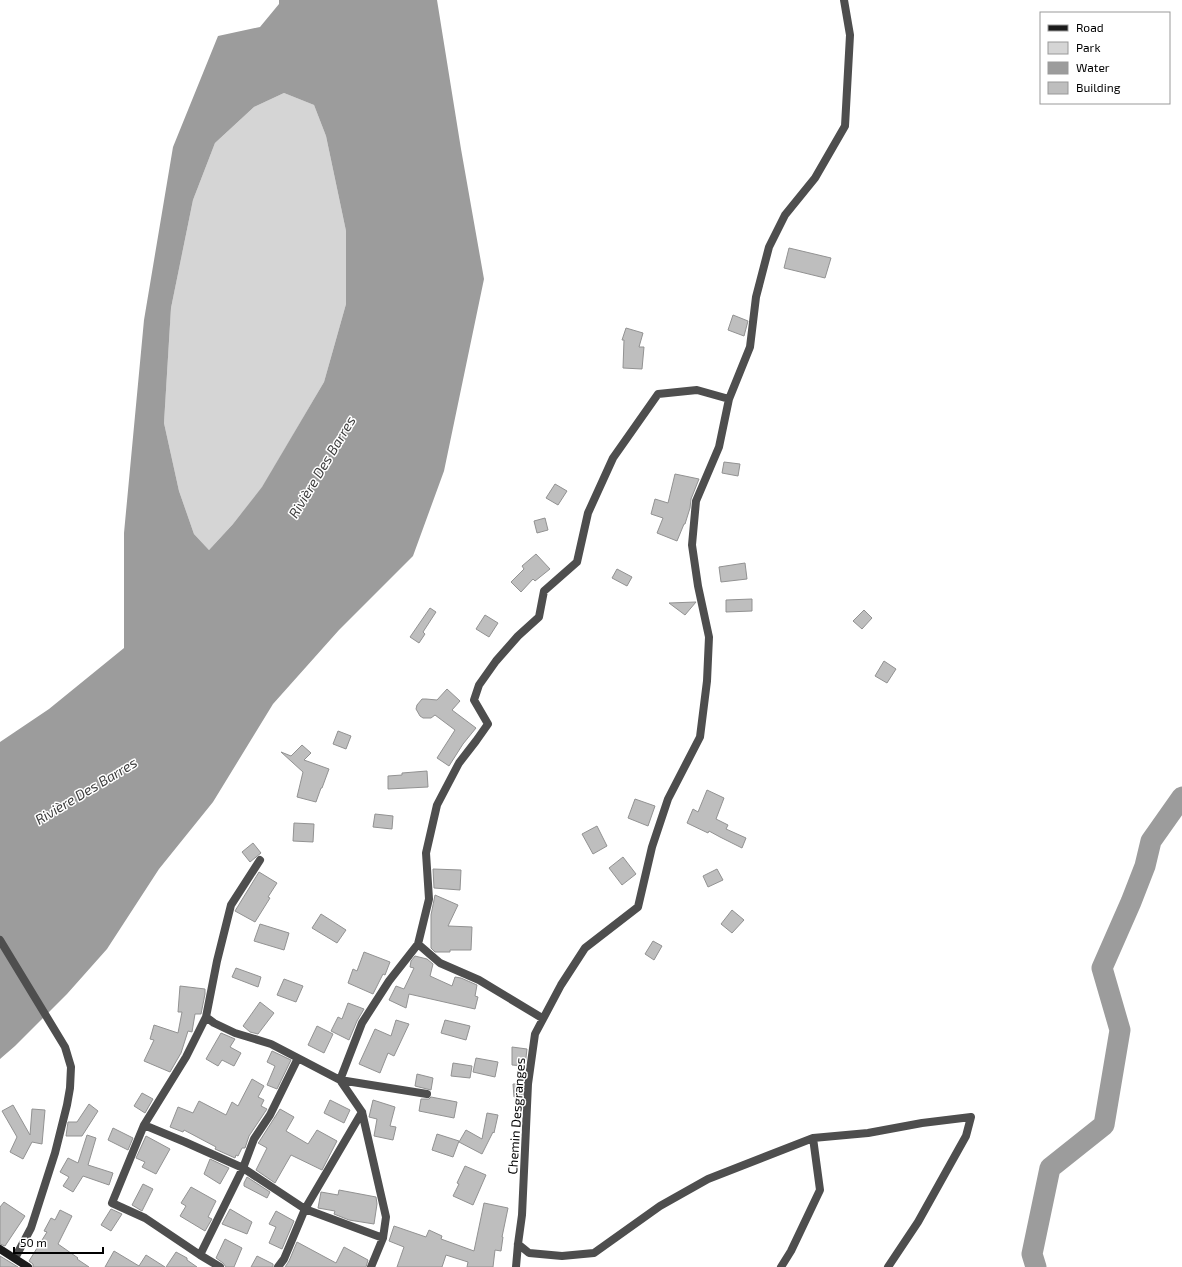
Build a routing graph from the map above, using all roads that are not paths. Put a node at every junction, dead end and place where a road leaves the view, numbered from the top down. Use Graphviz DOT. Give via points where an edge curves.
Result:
graph roads {
  1 [pos="844,0"];
  2 [pos="729,399"];
  3 [pos="260,860"];
  4 [pos="0,940"];
  5 [pos="418,944"];
  6 [pos="206,1017"];
  7 [pos="542,1018"];
  8 [pos="298,1058"];
  9 [pos="340,1080"];
  10 [pos="427,1094"];
  11 [pos="362,1112"];
  12 [pos="144,1126"];
  13 [pos="813,1138"];
  14 [pos="243,1168"];
  15 [pos="305,1209"];
  16 [pos="383,1238"];
  17 [pos="518,1244"];
  18 [pos="0,1249"];
  19 [pos="200,1255"];
  20 [pos="15,1258"];
  21 [pos="28,1267"];
  22 [pos="220,1267"];
  23 [pos="278,1267"];
  24 [pos="371,1267"];
  25 [pos="516,1267"];
  26 [pos="781,1267"];
  27 [pos="888,1267"];
  1 -- 2 [label="street, Chemin Desgranges" via="850,35 845,126 815,178 784,215 769,247 756,297 750,347"];
  2 -- 5 [label="street" via="697,390 658,394 613,458 588,513 577,562 544,591 539,617 504,651 478,685 474,700 488,724 459,762 437,805 426,853 429,899"];
  2 -- 7 [label="street, Chemin Desgranges" via="719,447 696,501 692,538 698,586 709,637 700,737 668,799 652,847 638,907 585,948"];
  3 -- 6 [label="street" via="231,905"];
  4 -- 20 [label="street" via="65,1047 71,1067 67,1105 55,1153 30,1228"];
  5 -- 7 [label="street" via="440,963 479,980"];
  5 -- 9 [label="street" via="389,981 362,1023"];
  6 -- 8 [label="street" via="235,1033 271,1044"];
  6 -- 12 [label="street" via="186,1057"];
  7 -- 17 [label="street, Chemin Desgranges" via="535,1034 528,1084 522,1215"];
  8 -- 9 [label="street"];
  8 -- 14 [label="street" via="270,1115 254,1139"];
  9 -- 10 [label="street"];
  9 -- 11 [label="street"];
  11 -- 15 [label="street"];
  11 -- 16 [label="street" via="386,1217"];
  12 -- 14 [label="street"];
  12 -- 19 [label="street" via="112,1203 145,1218"];
  13 -- 17 [label="street" via="708,1179 660,1206 594,1253 562,1256 529,1253"];
  13 -- 26 [label="street" via="820,1190"];
  13 -- 27 [label="street" via="868,1133 922,1122 970,1117 966,1136 918,1222"];
  14 -- 15 [label="street"];
  14 -- 19 [label="street"];
  15 -- 16 [label="street"];
  15 -- 23 [label="street" via="284,1259"];
  16 -- 24 [label="street"];
  17 -- 25 [label="street, Chemin Desgranges"];
  18 -- 20 [label="main road"];
  19 -- 22 [label="street"];
  20 -- 21 [label="main road"];
}
